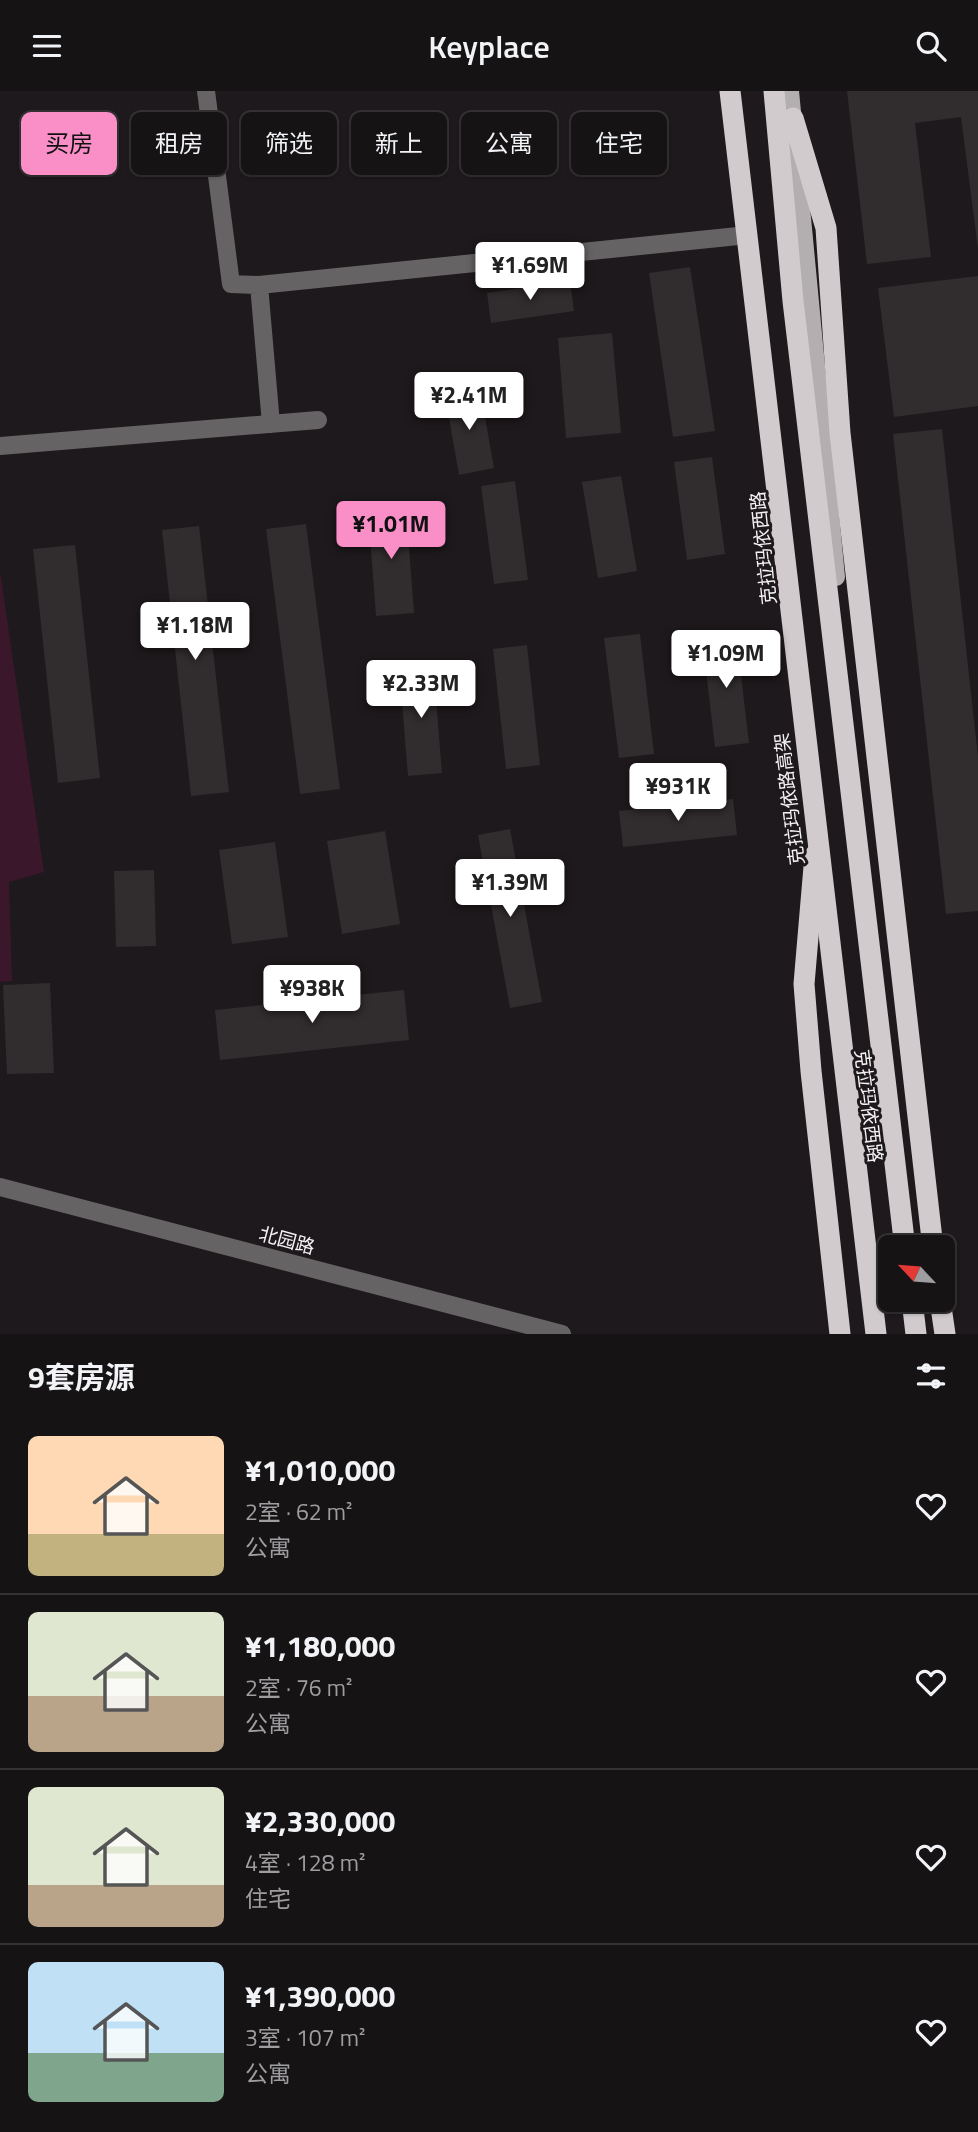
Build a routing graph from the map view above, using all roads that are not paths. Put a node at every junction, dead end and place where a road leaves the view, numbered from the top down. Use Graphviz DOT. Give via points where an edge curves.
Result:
graph roads {
  1 [pos="206,91"];
  2 [pos="729,91"];
  3 [pos="774,91"];
  4 [pos="790,91"];
  5 [pos="793,118"];
  6 [pos="748,235"];
  7 [pos="259,285"];
  8 [pos="318,420"];
  9 [pos="271,424"];
  10 [pos="0,446"];
  11 [pos="815,847"];
  12 [pos="0,1187"];
  13 [pos="903,1235"];
  14 [pos="909,1235"];
  15 [pos="932,1235"];
  16 [pos="914,1313"];
  17 [pos="920,1313"];
  18 [pos="942,1313"];
  19 [pos="562,1334"];
  20 [pos="840,1334"];
  21 [pos="875,1334"];
  22 [pos="916,1334"];
  23 [pos="922,1334"];
  24 [pos="945,1334"];
  1 -- 7 [label="street" via="231,284"];
  2 -- 6 [label="main road, 克拉玛依西路"];
  2 -- 21 [label="highway, 克拉玛依路高架, bridge"];
  3 -- 13 [label="highway" via="793,301"];
  4 -- 5 [label="main road, 克拉玛依西路"];
  5 -- 14 [label="main road, 克拉玛依西路" via="875,969"];
  5 -- 15 [label="highway" via="826,228 840,433"];
  6 -- 7 [label="street"];
  6 -- 11 [label="main road, 克拉玛依西路"];
  7 -- 9 [label="street"];
  8 -- 9 [label="street"];
  9 -- 10 [label="street"];
  11 -- 20 [label="highway" via="804,984"];
  11 -- 21 [label="main road, 克拉玛依西路"];
  12 -- 19 [label="street, 北园路"];
  16 -- 22 [label="highway"];
  17 -- 23 [label="main road"];
  18 -- 24 [label="highway"];
}
